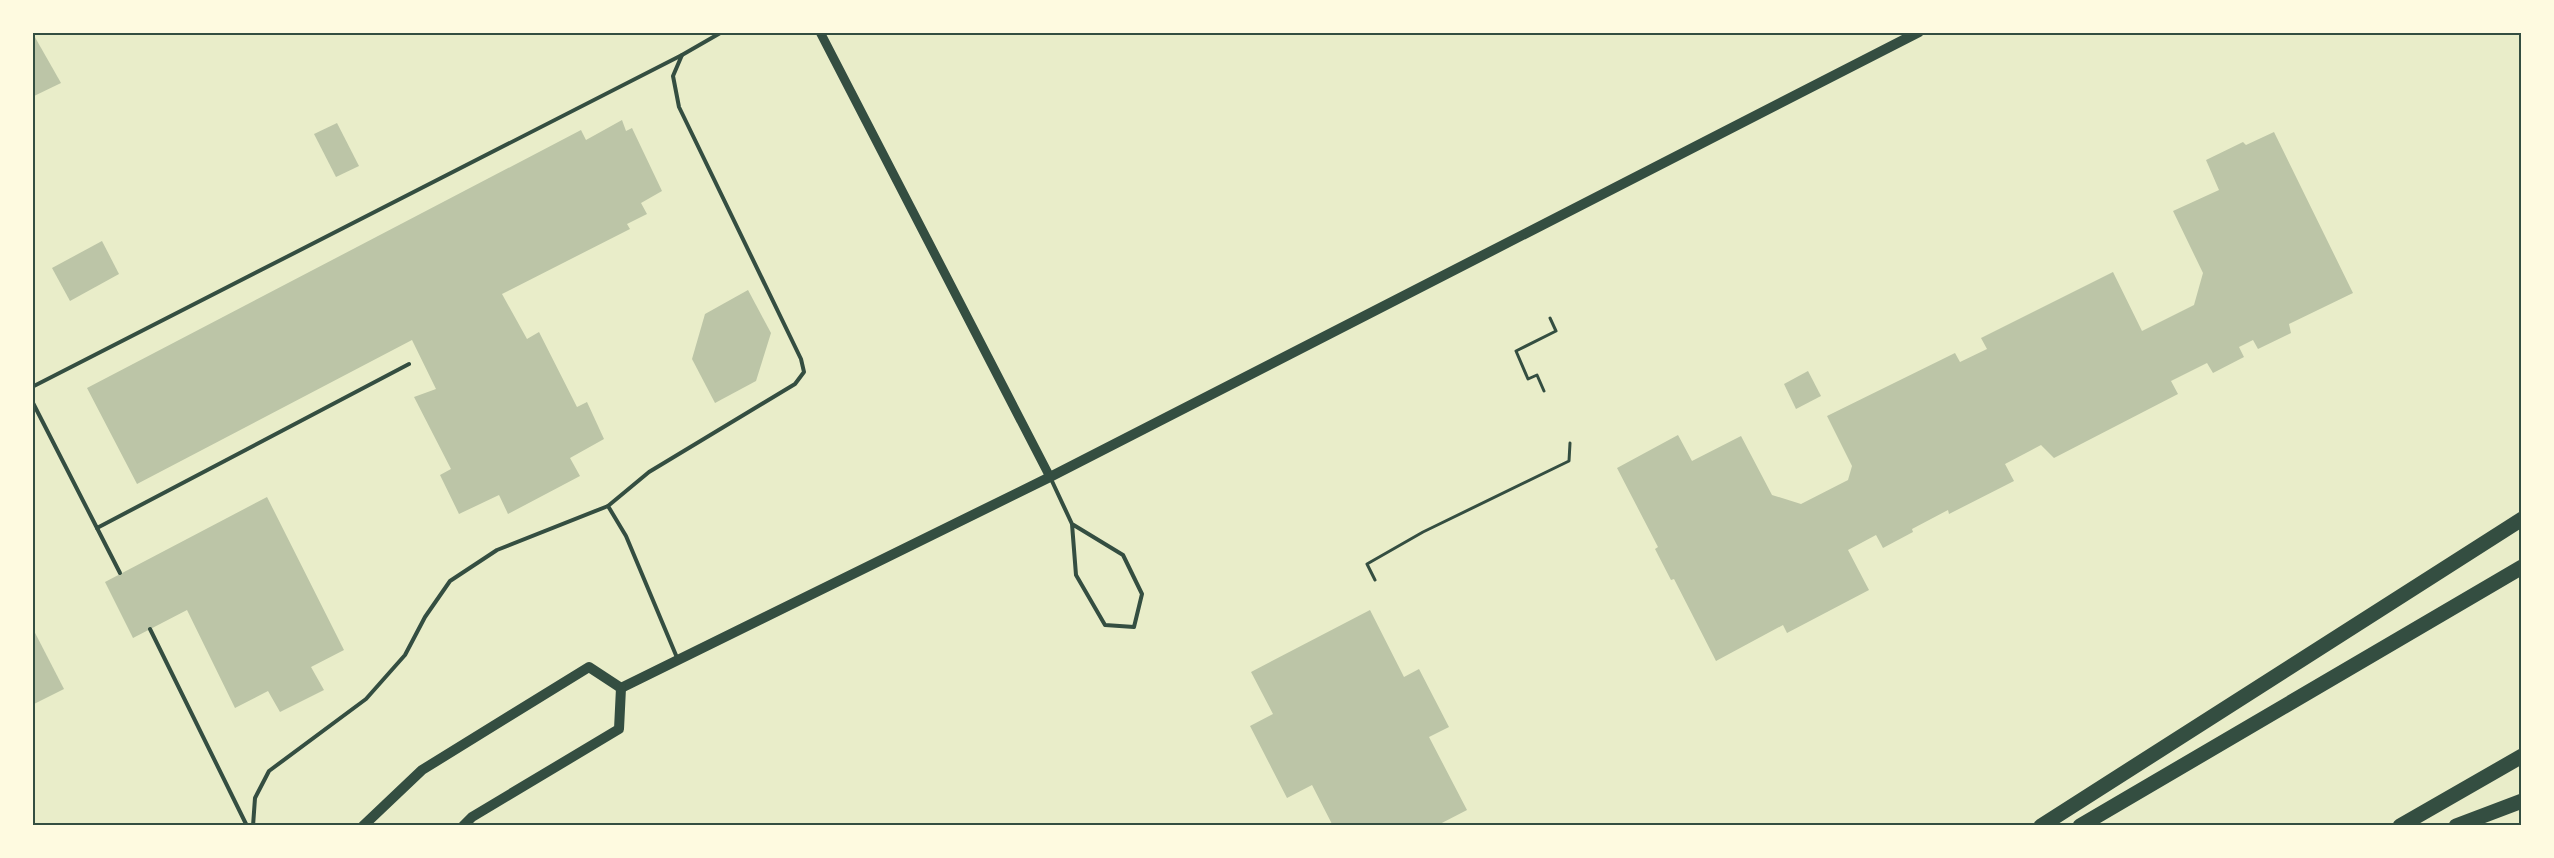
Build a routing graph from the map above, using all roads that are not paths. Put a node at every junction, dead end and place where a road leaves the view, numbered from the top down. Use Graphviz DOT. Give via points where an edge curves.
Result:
graph roads {
  1 [pos="722,32"];
  2 [pos="820,32"];
  3 [pos="1919,32"];
  4 [pos="682,55"];
  5 [pos="409,364"];
  6 [pos="32,387"];
  7 [pos="32,401"];
  8 [pos="1050,477"];
  9 [pos="608,506"];
  10 [pos="2522,519"];
  11 [pos="1072,524"];
  12 [pos="97,528"];
  13 [pos="2522,567"];
  14 [pos="120,573"];
  15 [pos="150,629"];
  16 [pos="678,660"];
  17 [pos="621,688"];
  18 [pos="2522,756"];
  19 [pos="2522,801"];
  20 [pos="247,826"];
  21 [pos="253,826"];
  22 [pos="363,826"];
  23 [pos="464,826"];
  24 [pos="2041,826"];
  25 [pos="2080,826"];
  26 [pos="2400,826"];
  27 [pos="2456,826"];
  1 -- 4 [label="lane"];
  2 -- 8 [label="street"];
  3 -- 8 [label="main road"];
  4 -- 6 [label="lane"];
  4 -- 9 [label="lane" via="673,76 679,107 801,359 804,372 795,384 649,472"];
  5 -- 12 [label="lane"];
  7 -- 12 [label="lane"];
  8 -- 11 [label="lane"];
  8 -- 16 [label="main road"];
  9 -- 16 [label="lane" via="626,536"];
  9 -- 21 [label="lane" via="497,550 450,581 424,617 404,655 366,699 269,771 255,798"];
  10 -- 24 [label="highway"];
  11 -- 11 [label="lane" via="1076,575 1105,625 1134,627 1142,594 1123,555"];
  12 -- 14 [label="lane"];
  13 -- 25 [label="highway"];
  15 -- 20 [label="lane"];
  16 -- 17 [label="main road"];
  17 -- 22 [label="main road" via="589,667 422,770"];
  17 -- 23 [label="main road" via="619,729 472,817"];
  18 -- 26 [label="highway"];
  19 -- 27 [label="highway"];
}
